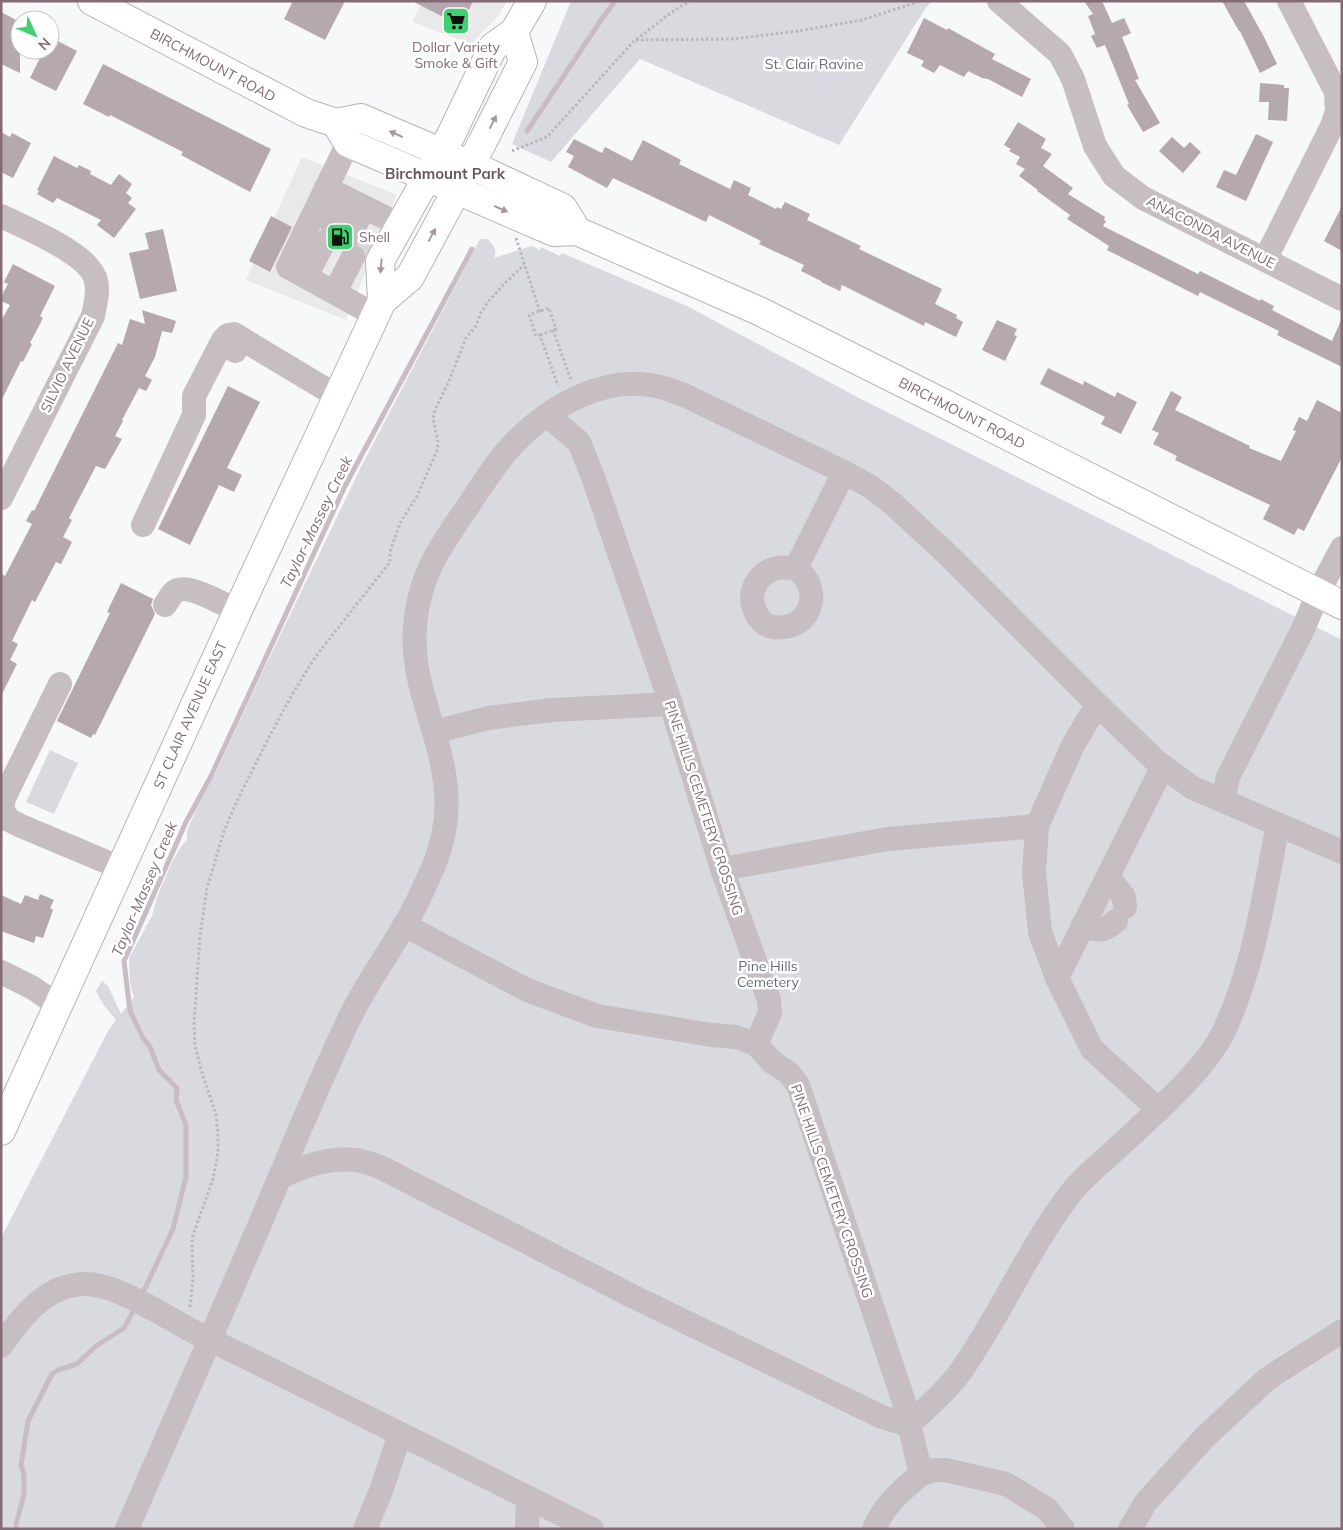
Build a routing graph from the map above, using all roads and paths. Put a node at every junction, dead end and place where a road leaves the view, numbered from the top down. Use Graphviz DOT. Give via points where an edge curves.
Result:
graph roads {
  1 [pos="92,1"];
  2 [pos="532,1"];
  3 [pos="689,1"];
  4 [pos="921,1"];
  5 [pos="999,1"];
  6 [pos="1289,1"];
  7 [pos="514,32"];
  8 [pos="636,40"];
  9 [pos="342,133"];
  10 [pos="512,151"];
  11 [pos="441,153"];
  12 [pos="470,165"];
  13 [pos="427,176"];
  14 [pos="457,189"];
  15 [pos="349,200"];
  16 [pos="1,216"];
  17 [pos="520,217"];
  18 [pos="400,225"];
  19 [pos="577,231"];
  20 [pos="337,238"];
  21 [pos="1265,260"];
  22 [pos="524,265"];
  23 [pos="315,281"];
  24 [pos="1342,299"];
  25 [pos="378,308"];
  26 [pos="540,312"];
  27 [pos="553,330"];
  28 [pos="540,335"];
  29 [pos="242,339"];
  30 [pos="221,378"];
  31 [pos="337,396"];
  32 [pos="563,405"];
  33 [pos="844,472"];
  34 [pos="1,498"];
  35 [pos="143,525"];
  36 [pos="1342,548"];
  37 [pos="796,568"];
  38 [pos="1318,593"];
  39 [pos="165,605"];
  40 [pos="1342,605"];
  41 [pos="238,611"];
  42 [pos="60,684"];
  43 [pos="671,704"];
  44 [pos="1100,707"];
  45 [pos="434,732"];
  46 [pos="1163,766"];
  47 [pos="1223,801"];
  48 [pos="1278,825"];
  49 [pos="1037,826"];
  50 [pos="1342,852"];
  51 [pos="121,868"];
  52 [pos="722,869"];
  53 [pos="1108,877"];
  54 [pos="404,925"];
  55 [pos="1082,927"];
  56 [pos="1,972"];
  57 [pos="1057,978"];
  58 [pos="59,1006"];
  59 [pos="756,1044"];
  60 [pos="1159,1110"];
  61 [pos="1,1131"];
  62 [pos="280,1177"];
  63 [pos="184,1327"];
  64 [pos="1342,1332"];
  65 [pos="210,1340"];
  66 [pos="1,1346"];
  67 [pos="909,1425"];
  68 [pos="400,1434"];
  69 [pos="920,1474"];
  70 [pos="528,1498"];
  71 [pos="127,1529"];
  72 [pos="365,1529"];
  73 [pos="527,1529"];
  74 [pos="592,1529"];
  75 [pos="874,1529"];
  76 [pos="1063,1529"];
  77 [pos="1130,1529"];
  1 -- 9 [label="main road, BIRCHMOUNT ROAD"];
  2 -- 7 [label="main road, ST CLAIR AVENUE EAST"];
  3 -- 8 [label="path"];
  4 -- 8 [label="path" via="862,20 798,31 733,39"];
  5 -- 21 [label="street, ANACONDA AVENUE" via="1060,54 1073,79 1095,146 1114,176 1142,198"];
  6 -- 21 [label="street" via="1336,92 1337,111"];
  7 -- 11 [label="main road, ST CLAIR AVENUE EAST" via="493,47"];
  12 -- 7 [label="main road, ST CLAIR AVENUE EAST, one-way" via="523,62"];
  8 -- 10 [label="path" via="551,133"];
  11 -- 9 [label="main road, BIRCHMOUNT ROAD, one-way" via="361,118"];
  9 -- 13 [label="main road, BIRCHMOUNT ROAD"];
  9 -- 15 [label="street"];
  11 -- 12 [label="main road, BIRCHMOUNT ROAD"];
  11 -- 13 [label="main road, ST CLAIR AVENUE EAST"];
  12 -- 14 [label="main road, ST CLAIR AVENUE EAST"];
  12 -- 19 [label="main road, BIRCHMOUNT ROAD" via="563,208"];
  13 -- 14 [label="main road, BIRCHMOUNT ROAD"];
  13 -- 18 [label="main road, ST CLAIR AVENUE EAST"];
  14 -- 17 [label="main road, BIRCHMOUNT ROAD, one-way"];
  25 -- 14 [label="main road, ST CLAIR AVENUE EAST, one-way" via="410,277"];
  15 -- 18 [label="street"];
  15 -- 20 [label="street"];
  15 -- 20 [label="street"];
  15 -- 23 [label="street" via="288,267"];
  16 -- 34 [label="street, SILVIO AVENUE" via="77,256 90,268 96,280 97,293 93,316"];
  17 -- 19 [label="main road, BIRCHMOUNT ROAD" via="554,232"];
  17 -- 22 [label="path" via="513,228"];
  18 -- 25 [label="main road, ST CLAIR AVENUE EAST, one-way" via="380,261"];
  19 -- 38 [label="main road, BIRCHMOUNT ROAD" via="759,311"];
  20 -- 23 [label="street"];
  20 -- 23 [label="street"];
  21 -- 24 [label="street, ANACONDA AVENUE"];
  22 -- 26 [label="path"];
  22 -- 63 [label="path" via="489,301 466,338 435,410 437,451 417,496 400,523 390,562 316,656 293,693 224,831 207,888 194,1023 197,1055 216,1114 218,1152 192,1238 192,1288"];
  23 -- 25 [label="street"];
  25 -- 31 [label="main road, ST CLAIR AVENUE EAST"];
  26 -- 27 [label="path" via="549,308 556,329"];
  26 -- 28 [label="path" via="529,316 536,336"];
  27 -- 28 [label="path"];
  27 -- 32 [label="path"];
  28 -- 32 [label="path"];
  29 -- 30 [label="street"];
  29 -- 31 [label="street"];
  29 -- 35 [label="street" via="234,334 223,340 194,396 194,415"];
  31 -- 41 [label="main road, ST CLAIR AVENUE EAST"];
  32 -- 33 [label="street" via="591,392 618,385 663,388"];
  32 -- 43 [label="street, PINE HILLS CEMETERY CROSSING" via="593,477"];
  32 -- 45 [label="street" via="522,436 504,455 441,547 421,587 415,623 415,655"];
  33 -- 37 [label="street"];
  33 -- 44 [label="street" via="871,487 920,528"];
  36 -- 38 [label="street"];
  38 -- 40 [label="main road, BIRCHMOUNT ROAD"];
  38 -- 47 [label="street" via="1228,777"];
  39 -- 41 [label="street" via="172,593 186,589"];
  41 -- 51 [label="main road, ST CLAIR AVENUE EAST"];
  42 -- 51 [label="street" via="4,798 2,809 9,820 21,826"];
  43 -- 45 [label="street" via="552,710 488,718"];
  43 -- 52 [label="street, PINE HILLS CEMETERY CROSSING"];
  44 -- 46 [label="street"];
  44 -- 49 [label="street" via="1089,718 1073,745"];
  45 -- 54 [label="street" via="446,792 444,835 426,886"];
  46 -- 47 [label="street" via="1193,788"];
  46 -- 53 [label="street"];
  47 -- 48 [label="street"];
  48 -- 50 [label="street"];
  48 -- 60 [label="street" via="1249,962 1234,1007 1212,1051"];
  49 -- 52 [label="street" via="888,840"];
  49 -- 57 [label="street" via="1034,872 1040,932"];
  51 -- 58 [label="main road, ST CLAIR AVENUE EAST"];
  52 -- 59 [label="street, PINE HILLS CEMETERY CROSSING" via="770,1000 770,1013"];
  53 -- 55 [label="street"];
  53 -- 55 [label="street" via="1124,897 1120,914 1108,928 1100,931"];
  54 -- 59 [label="street" via="527,990 597,1016 736,1037"];
  54 -- 62 [label="street" via="352,1013"];
  55 -- 57 [label="street"];
  56 -- 58 [label="street"];
  57 -- 60 [label="street" via="1092,1049"];
  58 -- 61 [label="main road, ST CLAIR AVENUE EAST"];
  59 -- 67 [label="street, PINE HILLS CEMETERY CROSSING" via="798,1085"];
  60 -- 67 [label="street" via="1071,1192 960,1372"];
  62 -- 65 [label="street"];
  62 -- 67 [label="street" via="325,1161 356,1160 382,1168 632,1296 882,1417"];
  63 -- 65 [label="street"];
  63 -- 66 [label="street" via="118,1292 100,1285 85,1284 49,1293 17,1324"];
  64 -- 77 [label="street" via="1267,1379 1204,1438 1146,1502"];
  65 -- 68 [label="street"];
  65 -- 71 [label="street"];
  67 -- 69 [label="street, PINE HILLS CEMETERY CROSSING"];
  68 -- 70 [label="street"];
  68 -- 72 [label="street"];
  69 -- 75 [label="street" via="879,1516"];
  69 -- 76 [label="street" via="945,1470 1006,1484 1047,1509"];
  70 -- 73 [label="street"];
  70 -- 74 [label="street"];
}
